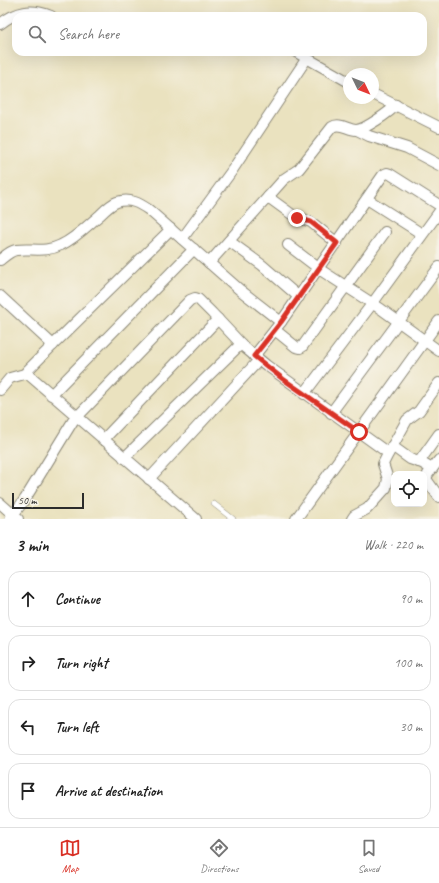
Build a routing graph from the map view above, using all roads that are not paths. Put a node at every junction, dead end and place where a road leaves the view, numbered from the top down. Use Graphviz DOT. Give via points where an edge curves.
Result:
graph roads {
  1 [pos="26,12"];
  2 [pos="40,12"];
  3 [pos="12,17"];
  4 [pos="0,24"];
  5 [pos="303,56"];
  6 [pos="307,58"];
  7 [pos="343,79"];
  8 [pos="379,97"];
  9 [pos="396,105"];
  10 [pos="439,127"];
  11 [pos="357,130"];
  12 [pos="439,165"];
  13 [pos="268,197"];
  14 [pos="367,199"];
  15 [pos="439,205"];
  16 [pos="439,212"];
  17 [pos="171,229"];
  18 [pos="385,232"];
  19 [pos="422,234"];
  20 [pos="182,239"];
  21 [pos="229,241"];
  22 [pos="337,243"];
  23 [pos="288,245"];
  24 [pos="194,249"];
  25 [pos="0,260"];
  26 [pos="209,263"];
  27 [pos="439,267"];
  28 [pos="319,269"];
  29 [pos="345,287"];
  30 [pos="0,296"];
  31 [pos="299,297"];
  32 [pos="372,304"];
  33 [pos="218,318"];
  34 [pos="439,321"];
  35 [pos="399,322"];
  36 [pos="278,326"];
  37 [pos="425,341"];
  38 [pos="241,344"];
  39 [pos="52,345"];
  40 [pos="439,351"];
  41 [pos="257,358"];
  42 [pos="28,373"];
  43 [pos="439,383"];
  44 [pos="0,390"];
  45 [pos="304,394"];
  46 [pos="52,395"];
  47 [pos="332,413"];
  48 [pos="76,417"];
  49 [pos="359,432"];
  50 [pos="439,434"];
  51 [pos="103,440"];
  52 [pos="390,450"];
  53 [pos="124,458"];
  54 [pos="439,460"];
  55 [pos="419,462"];
  56 [pos="432,469"];
  57 [pos="149,479"];
  58 [pos="439,497"];
  59 [pos="0,503"];
  60 [pos="214,504"];
  61 [pos="14,518"];
  62 [pos="196,519"];
  63 [pos="233,519"];
  64 [pos="296,519"];
  65 [pos="352,519"];
  1 -- 2 [label="street"];
  3 -- 4 [label="street"];
  5 -- 6 [label="street"];
  6 -- 7 [label="street"];
  6 -- 20 [label="street" via="231,172"];
  8 -- 9 [label="street"];
  9 -- 10 [label="street"];
  9 -- 11 [label="street"];
  11 -- 12 [label="street" via="407,148"];
  11 -- 13 [label="street" via="334,125 299,169 284,179"];
  13 -- 21 [label="street"];
  13 -- 22 [label="street" via="294,216 311,222"];
  14 -- 15 [label="street" via="383,175 389,173"];
  14 -- 19 [label="street"];
  14 -- 22 [label="street"];
  16 -- 19 [label="street"];
  17 -- 20 [label="street"];
  17 -- 25 [label="street" via="139,203 118,202 66,243 49,250 16,250"];
  17 -- 39 [label="street"];
  18 -- 29 [label="street"];
  19 -- 32 [label="street"];
  20 -- 24 [label="street"];
  21 -- 26 [label="street"];
  21 -- 31 [label="street"];
  22 -- 28 [label="street"];
  23 -- 28 [label="street"];
  24 -- 26 [label="street"];
  24 -- 46 [label="street"];
  26 -- 36 [label="street"];
  27 -- 35 [label="street"];
  28 -- 29 [label="street"];
  28 -- 31 [label="street"];
  29 -- 32 [label="street"];
  29 -- 36 [label="street" via="302,347 298,348"];
  30 -- 39 [label="street"];
  31 -- 36 [label="street"];
  32 -- 35 [label="street"];
  32 -- 45 [label="street"];
  33 -- 38 [label="street"];
  33 -- 48 [label="street" via="198,299 190,300"];
  33 -- 51 [label="street"];
  34 -- 37 [label="street"];
  35 -- 37 [label="street"];
  35 -- 47 [label="street"];
  36 -- 41 [label="street"];
  37 -- 40 [label="street"];
  37 -- 49 [label="street"];
  38 -- 41 [label="street"];
  38 -- 53 [label="street"];
  39 -- 42 [label="street" via="29,368"];
  41 -- 45 [label="street"];
  41 -- 57 [label="street"];
  42 -- 44 [label="street" via="10,378"];
  42 -- 46 [label="street"];
  43 -- 52 [label="street" via="419,411 409,418"];
  45 -- 47 [label="street"];
  46 -- 48 [label="street"];
  47 -- 49 [label="street"];
  48 -- 51 [label="street"];
  48 -- 61 [label="street"];
  49 -- 52 [label="street"];
  49 -- 64 [label="street"];
  50 -- 55 [label="street"];
  51 -- 53 [label="street"];
  52 -- 55 [label="street"];
  52 -- 65 [label="street" via="383,464 388,479 386,488 366,509"];
  53 -- 57 [label="street"];
  54 -- 56 [label="street"];
  55 -- 56 [label="street"];
  56 -- 58 [label="street" via="426,478"];
  57 -- 62 [label="street"];
  59 -- 61 [label="street"];
  60 -- 63 [label="lane"];
}
